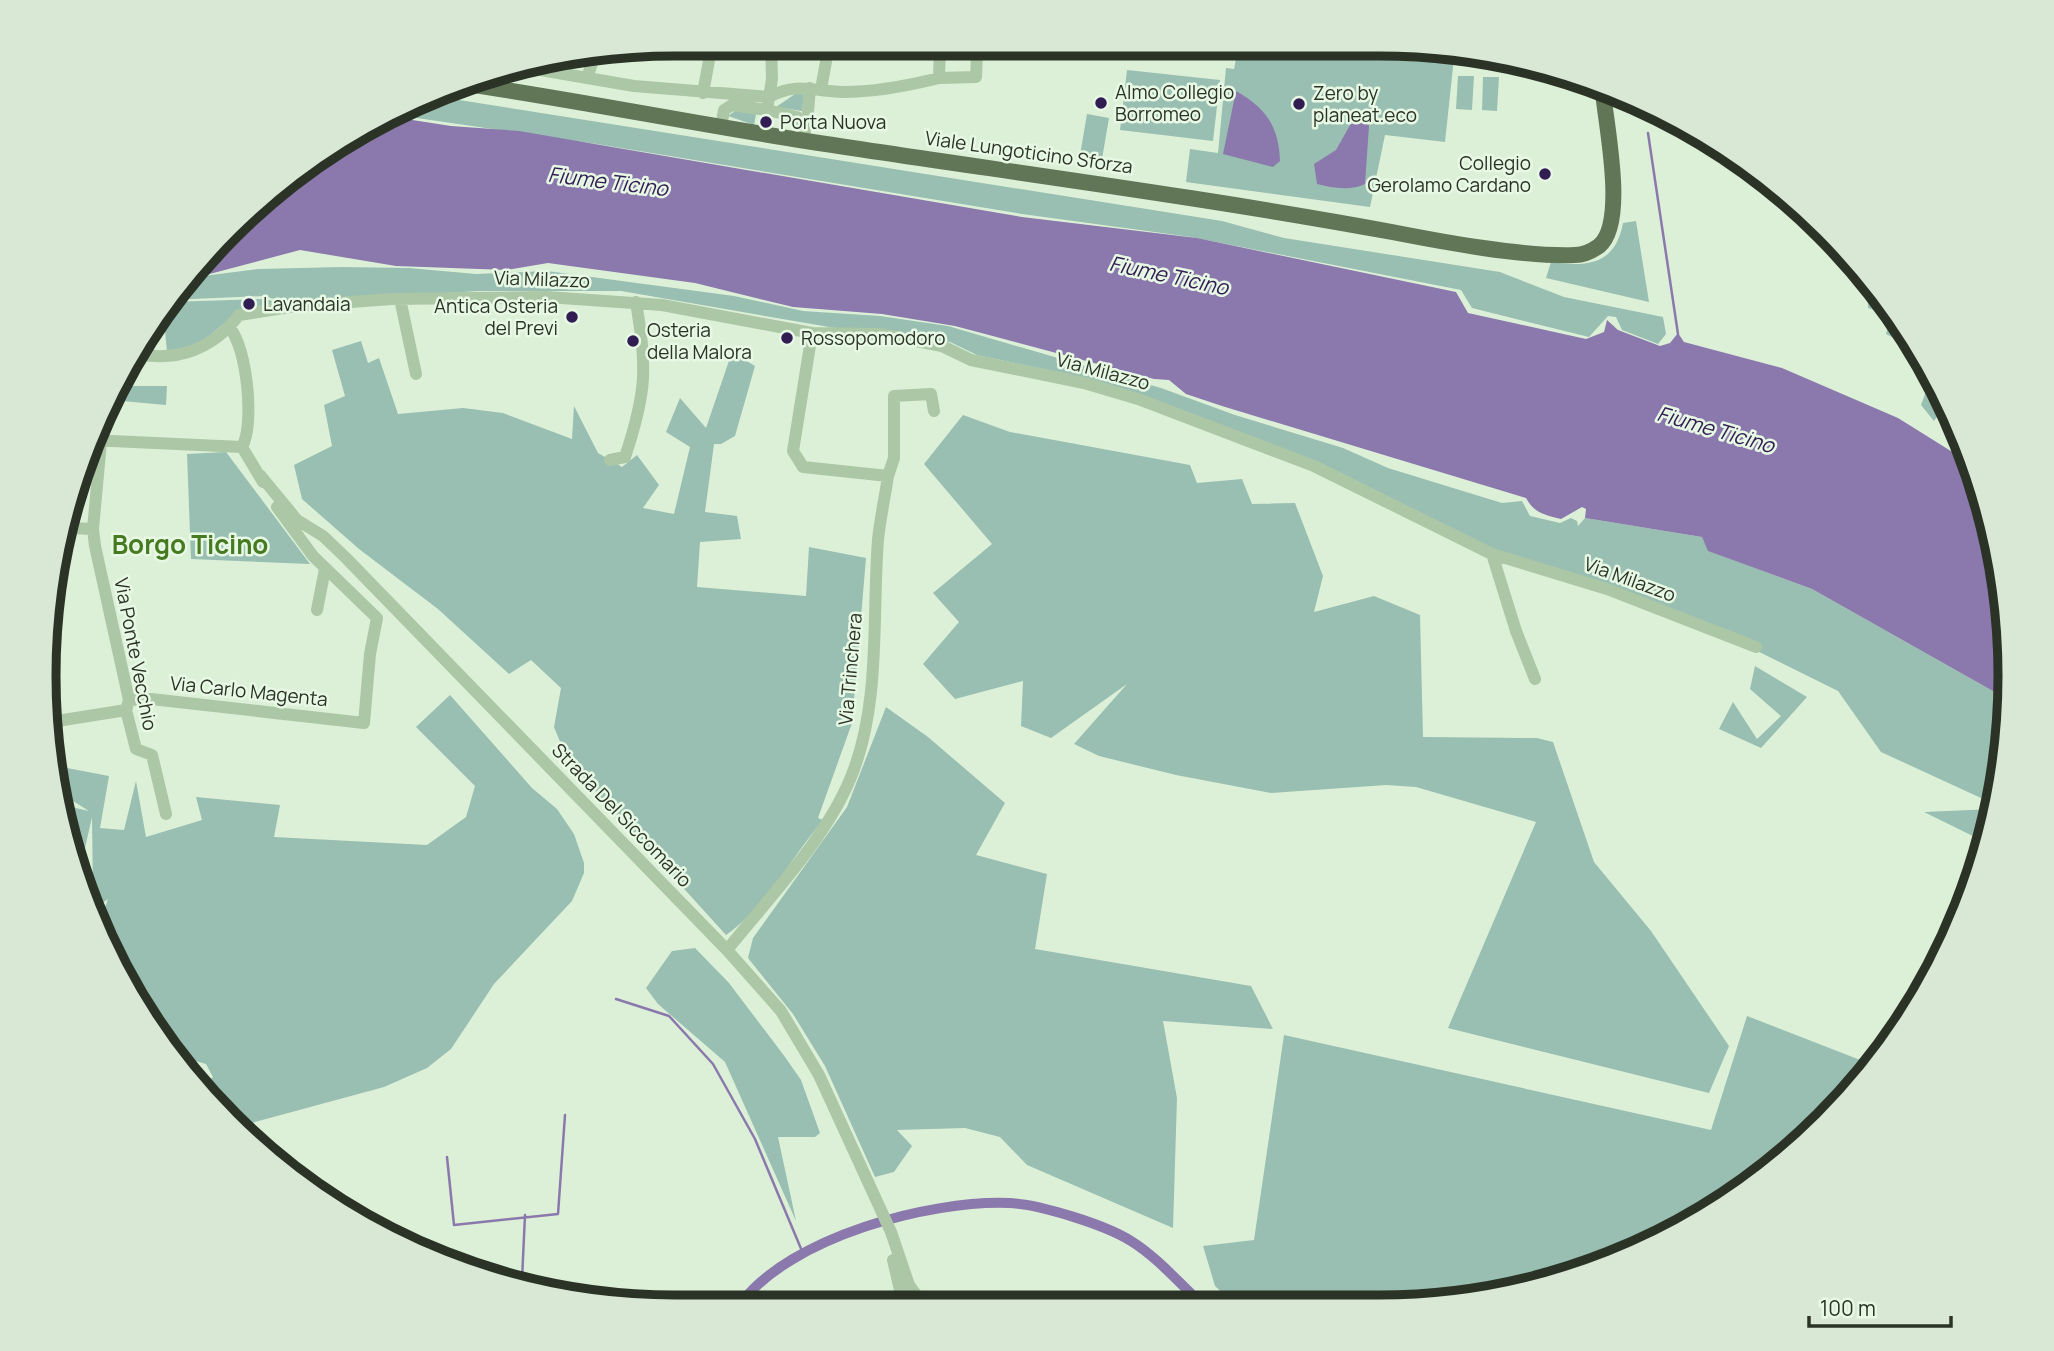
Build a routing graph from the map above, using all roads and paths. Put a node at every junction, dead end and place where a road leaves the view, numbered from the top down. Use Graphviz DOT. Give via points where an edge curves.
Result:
graph roads {
  1 [pos="710,56"];
  2 [pos="770,56"];
  3 [pos="826,56"];
  4 [pos="940,56"];
  5 [pos="977,56"];
  6 [pos="593,61"];
  7 [pos="544,71"];
  8 [pos="587,78"];
  9 [pos="939,78"];
  10 [pos="487,86"];
  11 [pos="815,89"];
  12 [pos="703,93"];
  13 [pos="1604,98"];
  14 [pos="768,104"];
  15 [pos="808,112"];
  16 [pos="721,127"];
  17 [pos="806,141"];
  18 [pos="400,299"];
  19 [pos="636,302"];
  20 [pos="229,327"];
  21 [pos="812,334"];
  22 [pos="146,355"];
  23 [pos="416,374"];
  24 [pos="934,411"];
  25 [pos="102,441"];
  26 [pos="242,447"];
  27 [pos="95,459"];
  28 [pos="610,460"];
  29 [pos="260,475"];
  30 [pos="888,477"];
  31 [pos="74,528"];
  32 [pos="93,530"];
  33 [pos="1492,554"];
  34 [pos="325,569"];
  35 [pos="317,610"];
  36 [pos="1756,646"];
  37 [pos="1535,679"];
  38 [pos="127,705"];
  39 [pos="57,721"];
  40 [pos="166,814"];
  41 [pos="727,950"];
  42 [pos="891,1232"];
  43 [pos="901,1295"];
  44 [pos="916,1295"];
  1 -- 12 [label="street"];
  2 -- 14 [label="street"];
  3 -- 11 [label="street"];
  4 -- 9 [label="street"];
  5 -- 9 [label="street" via="976,77"];
  6 -- 8 [label="street"];
  7 -- 8 [label="street"];
  8 -- 12 [label="street"];
  9 -- 11 [label="street" via="895,89"];
  10 -- 16 [label="main road, Viale Lungoticino Sforza"];
  11 -- 14 [label="street" via="787,87"];
  11 -- 15 [label="street"];
  12 -- 14 [label="street"];
  13 -- 17 [label="main road, Viale Lungoticino Sforza" via="1613,212 1609,232 1591,251 1578,255 1412,236 1156,191"];
  14 -- 16 [label="street" via="732,105 724,110"];
  14 -- 17 [label="street" via="797,117"];
  16 -- 17 [label="main road, Viale Lungoticino Sforza"];
  18 -- 19 [label="street, Via Milazzo" via="524,296"];
  18 -- 20 [label="street, Via Milazzo" via="239,315"];
  18 -- 23 [label="street"];
  19 -- 21 [label="street, Via Milazzo"];
  19 -- 28 [label="street" via="645,361 641,408 625,457"];
  20 -- 22 [label="street, Via Milazzo" via="195,352"];
  20 -- 26 [label="street" via="236,339 247,392 249,427"];
  21 -- 30 [label="street" via="793,451 798,462 803,467"];
  21 -- 33 [label="street, Via Milazzo" via="880,334 1111,390 1314,466"];
  24 -- 30 [label="street, Via Trinchera" via="931,394 894,397 894,458"];
  25 -- 26 [label="street, Via Ponte Vecchio"];
  26 -- 29 [label="street"];
  27 -- 32 [label="street, Via Ponte Vecchio"];
  29 -- 34 [label="street" via="292,529"];
  29 -- 41 [label="street, Strada Del Siccomario" via="297,520 346,558"];
  30 -- 41 [label="street, Via Trinchera" via="878,537 867,718 851,778 808,848"];
  31 -- 32 [label="street"];
  32 -- 38 [label="street, Via Ponte Vecchio"];
  33 -- 36 [label="street, Via Milazzo" via="1607,589"];
  33 -- 37 [label="street"];
  34 -- 35 [label="street"];
  34 -- 38 [label="street, Via Carlo Magenta" via="377,618 365,723 161,701"];
  38 -- 39 [label="street, Via Carlo Magenta"];
  38 -- 40 [label="street, Via Ponte Vecchio" via="136,749 152,755"];
  41 -- 42 [label="street, Strada Del Siccomario" via="801,1043"];
  42 -- 43 [label="street"];
  42 -- 44 [label="street"];
}
